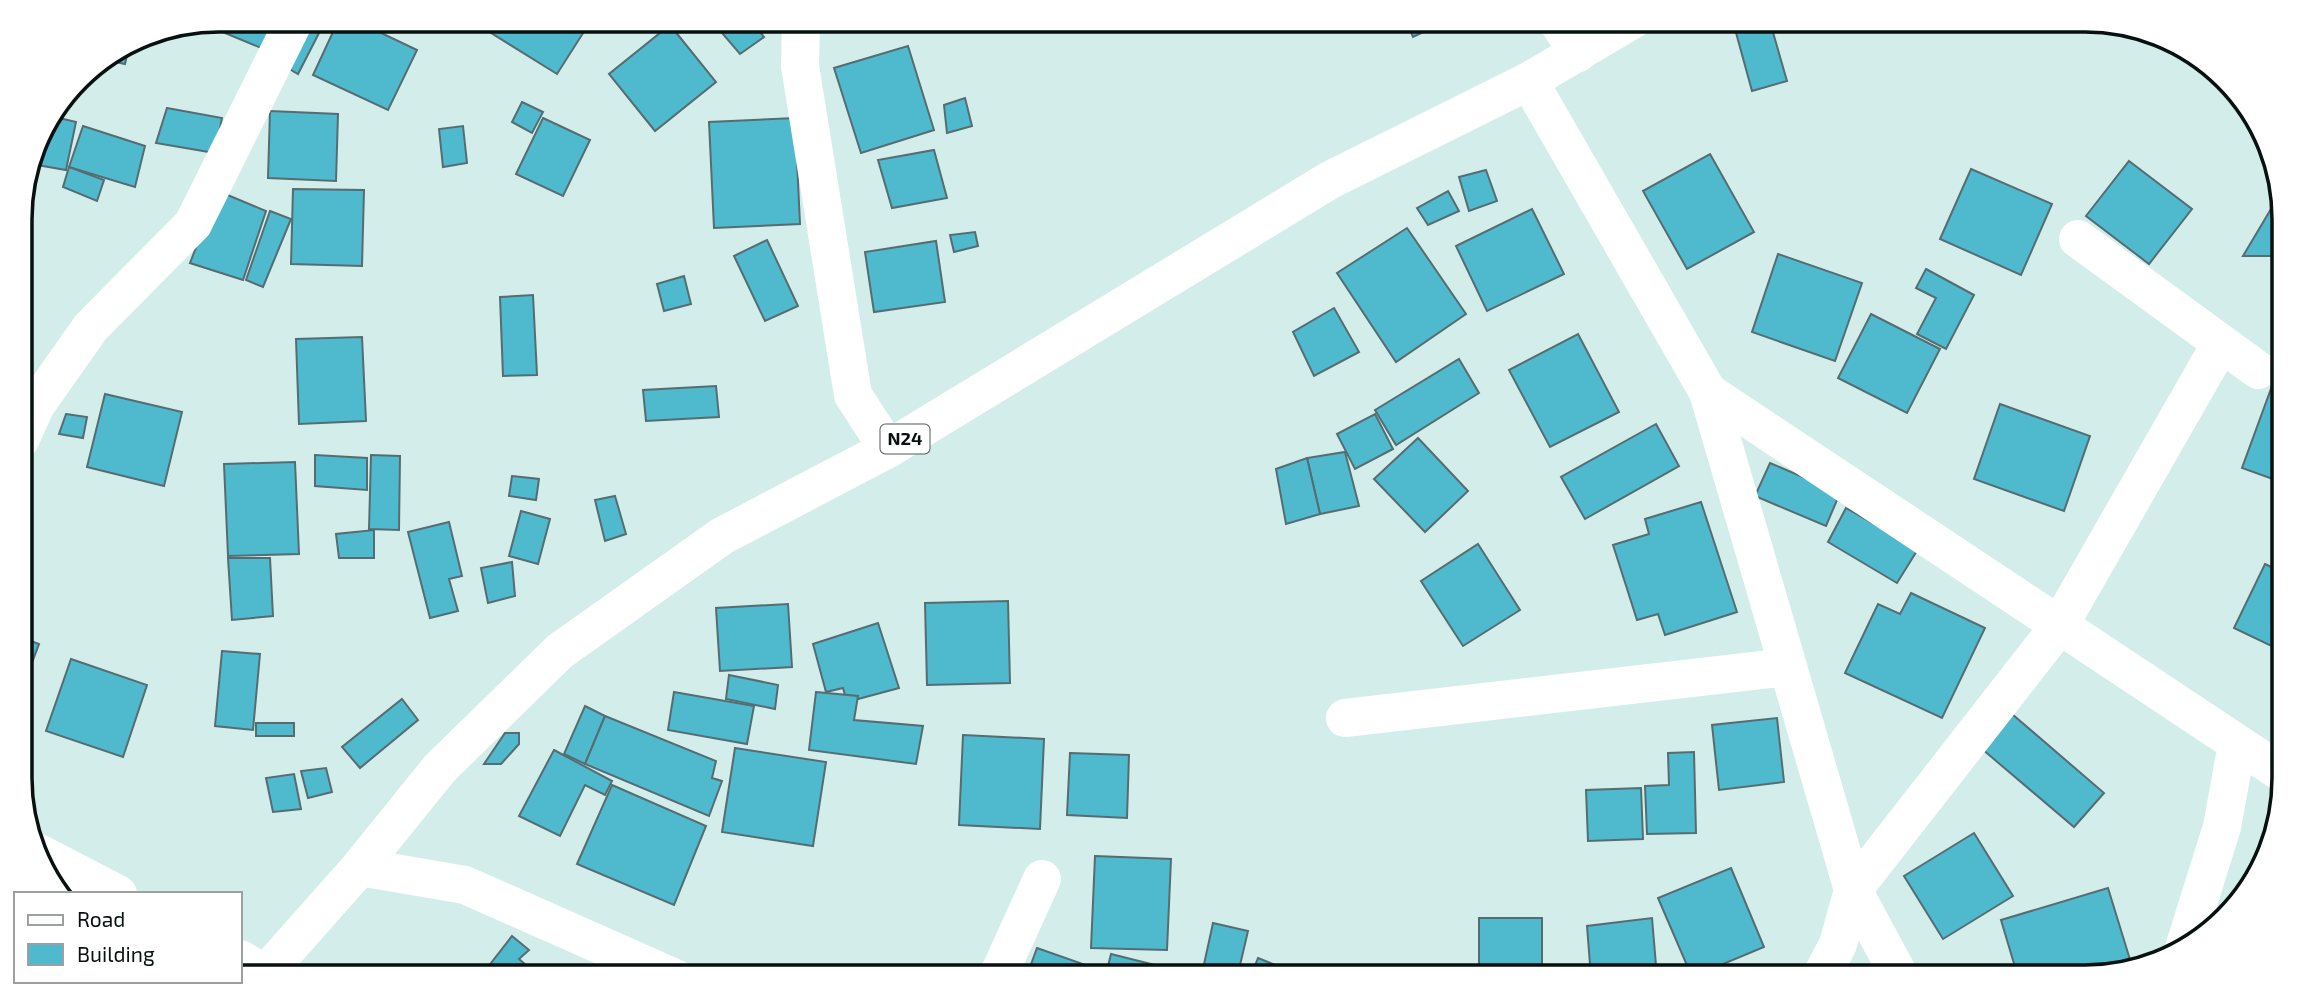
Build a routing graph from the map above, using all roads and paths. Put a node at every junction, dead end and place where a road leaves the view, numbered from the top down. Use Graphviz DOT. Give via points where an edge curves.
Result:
graph roads {
  1 [pos="289,32"];
  2 [pos="801,32"];
  3 [pos="1564,32"];
  4 [pos="1613,32"];
  5 [pos="1578,53"];
  6 [pos="1529,81"];
  7 [pos="2078,239"];
  8 [pos="2220,345"];
  9 [pos="2258,370"];
  10 [pos="1709,392"];
  11 [pos="32,414"];
  12 [pos="888,449"];
  13 [pos="2059,626"];
  14 [pos="1788,667"];
  15 [pos="1345,718"];
  16 [pos="2237,744"];
  17 [pos="2273,767"];
  18 [pos="50,859"];
  19 [pos="360,867"];
  20 [pos="1042,879"];
  21 [pos="1853,891"];
  22 [pos="114,892"];
  23 [pos="2188,934"];
  24 [pos="264,965"];
  25 [pos="647,965"];
  26 [pos="1003,965"];
  27 [pos="1827,965"];
  28 [pos="1893,965"];
  1 -- 11 [label="main road" via="193,224 90,327"];
  2 -- 12 [label="main road" via="800,66 853,395"];
  3 -- 5 [label="main road"];
  4 -- 5 [label="main road, N24"];
  5 -- 6 [label="main road, N24"];
  6 -- 10 [label="main road"];
  6 -- 12 [label="main road, N24" via="1330,180"];
  7 -- 8 [label="main road"];
  8 -- 9 [label="main road"];
  8 -- 13 [label="main road"];
  10 -- 13 [label="main road"];
  10 -- 14 [label="main road"];
  12 -- 19 [label="main road, N24" via="722,536 560,651 440,768"];
  13 -- 16 [label="main road"];
  13 -- 21 [label="main road"];
  14 -- 15 [label="main road"];
  14 -- 21 [label="main road"];
  16 -- 17 [label="main road"];
  16 -- 23 [label="main road" via="2222,827"];
  18 -- 22 [label="main road"];
  19 -- 24 [label="main road, N24"];
  19 -- 25 [label="main road" via="465,885"];
  20 -- 26 [label="main road"];
  21 -- 27 [label="main road"];
  21 -- 28 [label="main road"];
}
